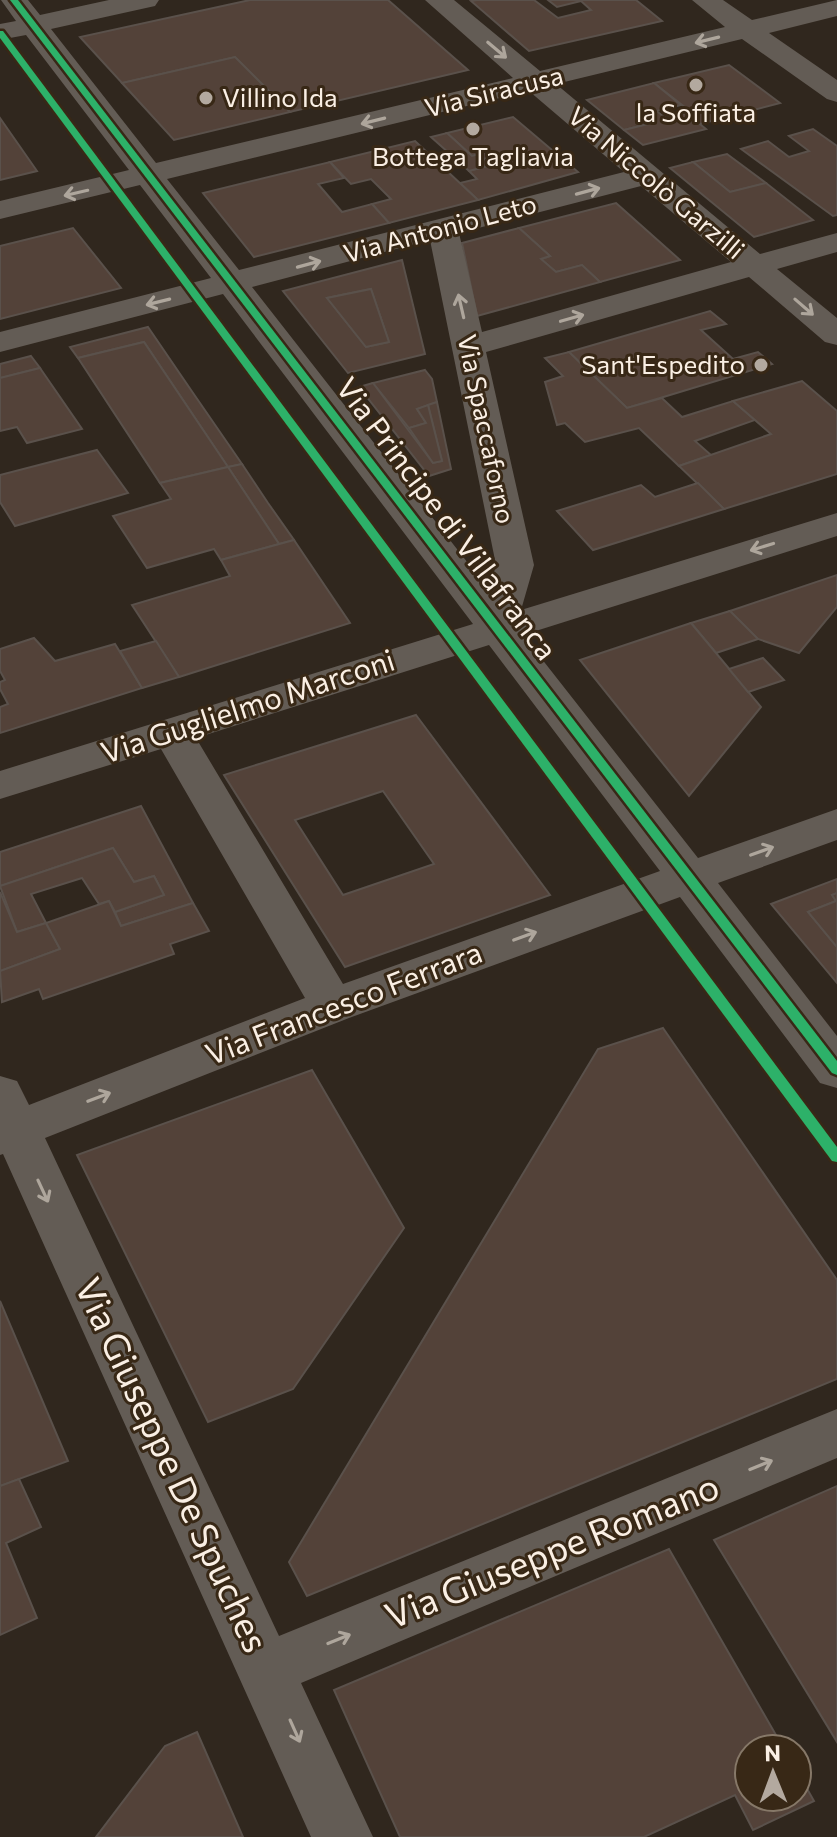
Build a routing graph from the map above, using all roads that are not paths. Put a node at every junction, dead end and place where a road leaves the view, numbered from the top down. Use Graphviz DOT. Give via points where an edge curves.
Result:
graph roads {
  1 [pos="146,0"];
  2 [pos="438,0"];
  3 [pos="705,0"];
  4 [pos="837,8"];
  5 [pos="16,19"];
  6 [pos="748,30"];
  7 [pos="535,82"];
  8 [pos="837,93"];
  9 [pos="151,175"];
  10 [pos="646,175"];
  11 [pos="0,210"];
  12 [pos="443,229"];
  13 [pos="837,242"];
  14 [pos="756,266"];
  15 [pos="233,283"];
  16 [pos="837,335"];
  17 [pos="0,342"];
  18 [pos="470,346"];
  19 [pos="837,524"];
  20 [pos="496,628"];
  21 [pos="172,732"];
  22 [pos="0,785"];
  23 [pos="837,824"];
  24 [pos="689,877"];
  25 [pos="333,1006"];
  26 [pos="837,1070"];
  27 [pos="5,1120"];
  28 [pos="837,1433"];
  29 [pos="267,1669"];
  30 [pos="342,1837"];
  1 -- 5 [label="street"];
  2 -- 7 [label="street, Via Niccolò Garzilli, one-way"];
  3 -- 6 [label="street"];
  4 -- 6 [label="street, Via Siracusa"];
  5 -- 9 [label="street, Via Principe di Villafranca"];
  6 -- 7 [label="street, Via Siracusa, one-way"];
  6 -- 8 [label="street"];
  7 -- 9 [label="street, Via Siracusa, one-way"];
  7 -- 10 [label="street, Via Niccolò Garzilli"];
  9 -- 11 [label="street, Via Siracusa, one-way"];
  9 -- 15 [label="street, Via Principe di Villafranca"];
  12 -- 10 [label="street, Via Antonio Leto, one-way"];
  10 -- 14 [label="street, Via Niccolò Garzilli"];
  15 -- 12 [label="street, Via Antonio Leto, one-way"];
  18 -- 12 [label="street, Via Spaccaforno, one-way"];
  13 -- 14 [label="street"];
  14 -- 16 [label="street, Via Niccolò Garzilli, one-way"];
  18 -- 14 [label="street, one-way"];
  15 -- 17 [label="street, Via Antonio Leto, one-way"];
  15 -- 20 [label="street, Via Principe di Villafranca"];
  18 -- 20 [label="street, Via Spaccaforno" via="515,565"];
  19 -- 20 [label="street, Via Guglielmo Marconi, one-way"];
  20 -- 21 [label="street, Via Guglielmo Marconi"];
  20 -- 24 [label="street, Via Principe di Villafranca"];
  21 -- 22 [label="street, Via Guglielmo Marconi"];
  21 -- 25 [label="street"];
  24 -- 23 [label="street, Via Francesco Ferrara, one-way"];
  25 -- 24 [label="street, Via Francesco Ferrara, one-way"];
  24 -- 26 [label="street, Via Principe di Villafranca"];
  27 -- 25 [label="street, Via Francesco Ferrara, one-way"];
  27 -- 29 [label="street, Via Giuseppe De Spuches, one-way"];
  29 -- 28 [label="street, Via Giuseppe Romano, one-way"];
  29 -- 30 [label="street, Via Giuseppe De Spuches, one-way"];
}
